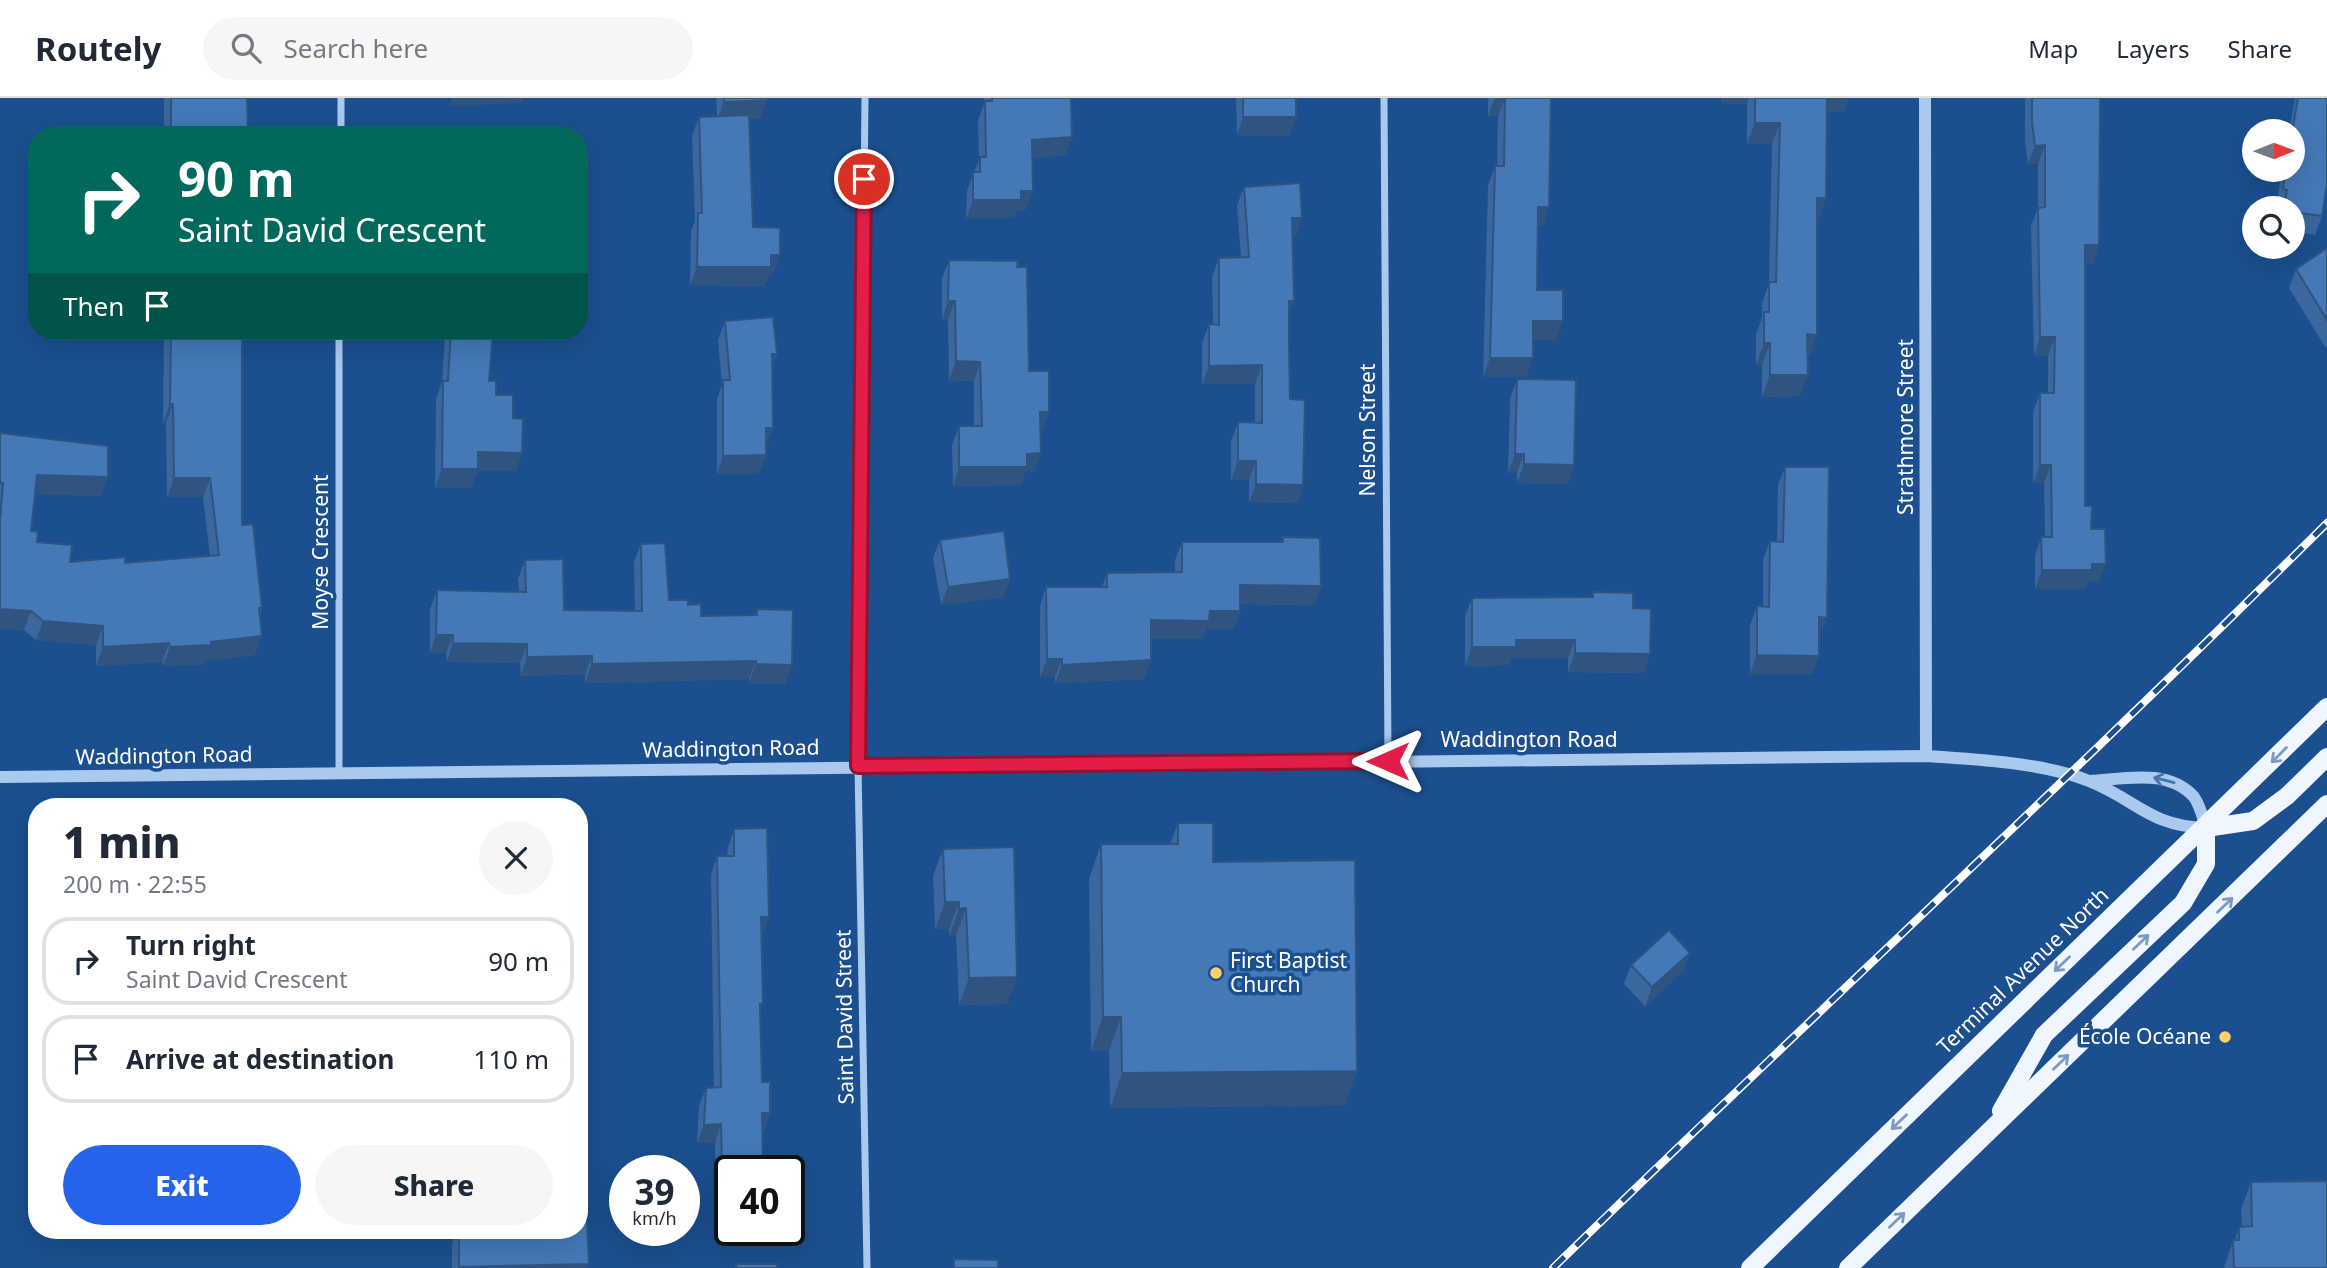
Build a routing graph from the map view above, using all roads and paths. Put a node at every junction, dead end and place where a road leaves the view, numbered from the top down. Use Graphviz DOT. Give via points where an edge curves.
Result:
graph roads {
  1 [pos="341,98"];
  2 [pos="865,98"];
  3 [pos="1384,98"];
  4 [pos="1925,98"];
  5 [pos="341,126"];
  6 [pos="339,340"];
  7 [pos="2327,707"];
  8 [pos="1926,756"];
  9 [pos="2327,757"];
  10 [pos="1388,761"];
  11 [pos="858,766"];
  12 [pos="339,774"];
  13 [pos="0,777"];
  14 [pos="2090,781"];
  15 [pos="2327,804"];
  16 [pos="2206,828"];
  17 [pos="1992,1127"];
  18 [pos="867,1268"];
  19 [pos="1750,1268"];
  20 [pos="1849,1268"];
  1 -- 5 [label="street"];
  2 -- 11 [label="street, Saint David Street"];
  3 -- 10 [label="street, Nelson Street"];
  4 -- 8 [label="street, Strathmore Street"];
  6 -- 12 [label="street, Moyse Crescent"];
  7 -- 16 [label="main road, Terminal Avenue North, one-way"];
  8 -- 10 [label="street, Waddington Road"];
  8 -- 14 [label="street, Waddington Road" via="1977,759"];
  9 -- 16 [label="main road" via="2253,821"];
  10 -- 11 [label="street, Waddington Road"];
  11 -- 12 [label="street, Waddington Road"];
  11 -- 18 [label="street, Saint David Street"];
  12 -- 13 [label="street, Waddington Road"];
  14 -- 16 [label="street, Waddington Road" via="2155,819 2178,827"];
  16 -- 14 [label="street, Waddington Road, one-way" via="2196,799 2180,785 2159,777"];
  17 -- 15 [label="main road, one-way"];
  17 -- 16 [label="main road, one-way" via="2043,1035 2183,903 2206,864"];
  16 -- 19 [label="main road, Terminal Avenue North, one-way"];
  20 -- 17 [label="main road, one-way"];
}
